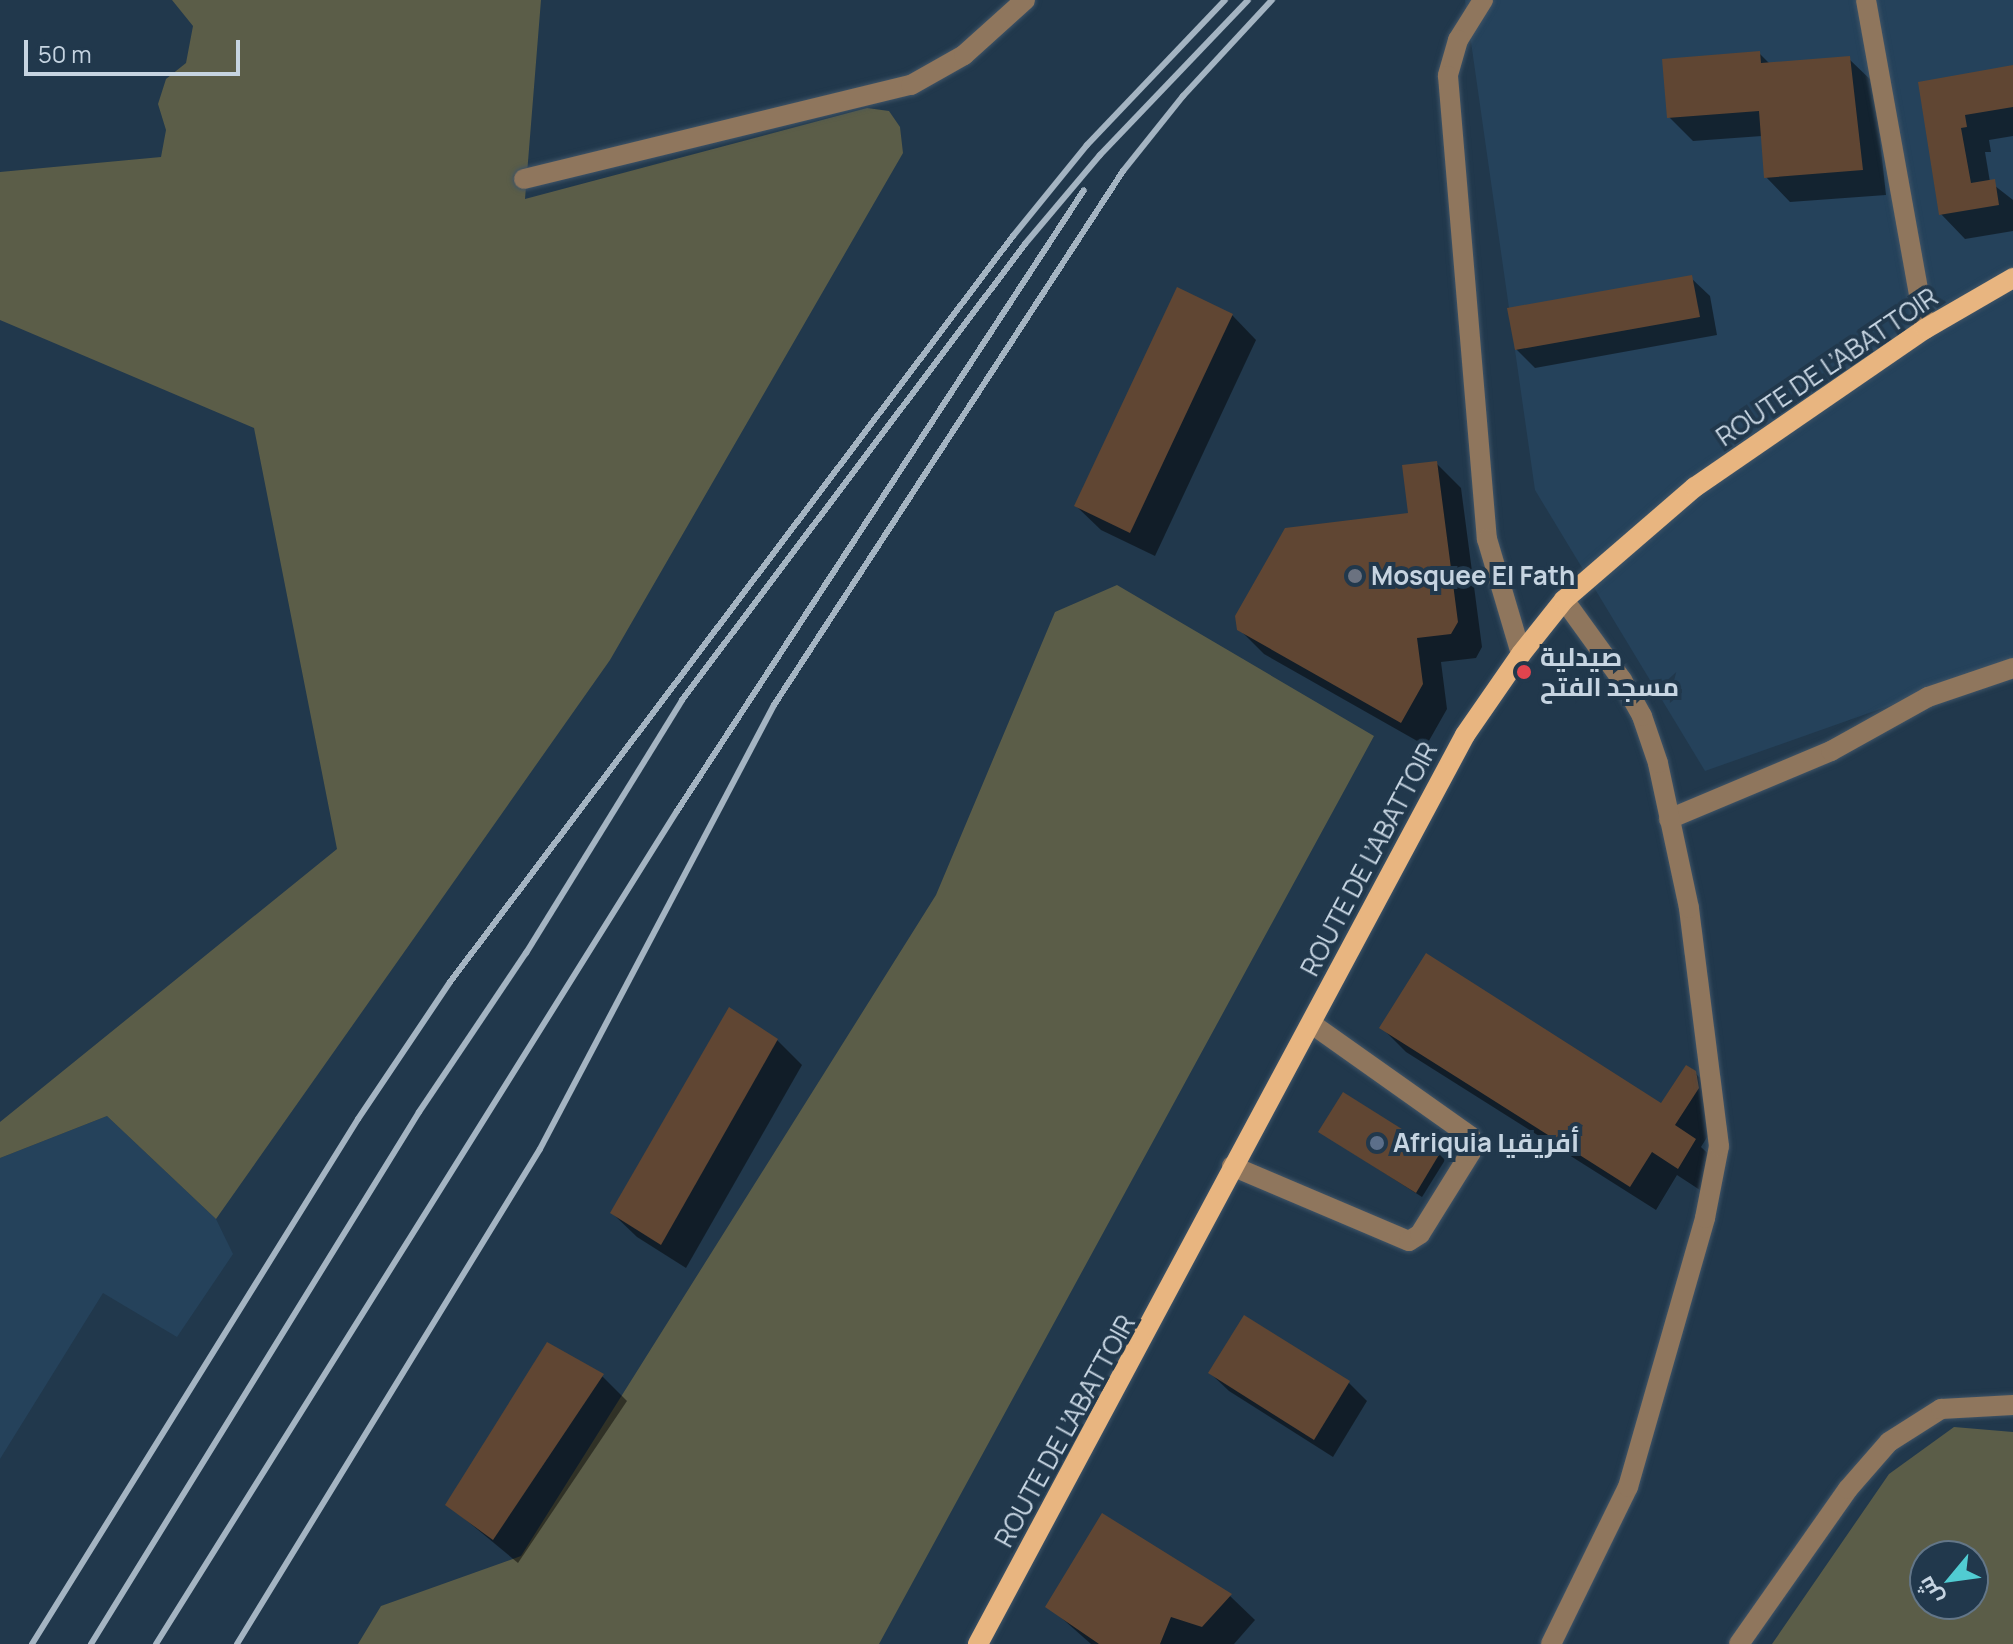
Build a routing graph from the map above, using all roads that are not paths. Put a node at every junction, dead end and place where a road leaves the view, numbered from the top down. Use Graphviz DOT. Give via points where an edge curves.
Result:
graph roads {
  1 [pos="1025,0"];
  2 [pos="1483,0"];
  3 [pos="1866,0"];
  4 [pos="524,179"];
  5 [pos="2013,278"];
  6 [pos="1925,329"];
  7 [pos="1564,600"];
  8 [pos="1521,654"];
  9 [pos="2013,668"];
  10 [pos="1669,819"];
  11 [pos="1312,1024"];
  12 [pos="1232,1166"];
  13 [pos="2013,1405"];
  14 [pos="978,1644"];
  15 [pos="1551,1644"];
  16 [pos="1739,1644"];
  1 -- 4 [label="street" via="964,55 911,85"];
  2 -- 8 [label="street" via="1458,40 1448,76 1487,539"];
  3 -- 6 [label="street"];
  5 -- 6 [label="main road, ROUTE DE L’ABATTOIR"];
  6 -- 7 [label="main road, ROUTE DE L’ABATTOIR" via="1695,487"];
  7 -- 8 [label="main road, ROUTE DE L’ABATTOIR"];
  7 -- 10 [label="street" via="1642,716"];
  8 -- 11 [label="main road, ROUTE DE L’ABATTOIR" via="1465,735"];
  9 -- 10 [label="street" via="1928,697 1831,751"];
  10 -- 15 [label="street" via="1689,908 1719,1146 1705,1218 1628,1487"];
  11 -- 12 [label="main road, ROUTE DE L’ABATTOIR"];
  11 -- 12 [label="street" via="1470,1136 1471,1152 1420,1234 1409,1241"];
  12 -- 14 [label="main road, ROUTE DE L’ABATTOIR" via="1162,1307"];
  13 -- 16 [label="street" via="1941,1409 1889,1442 1848,1489"];
}
